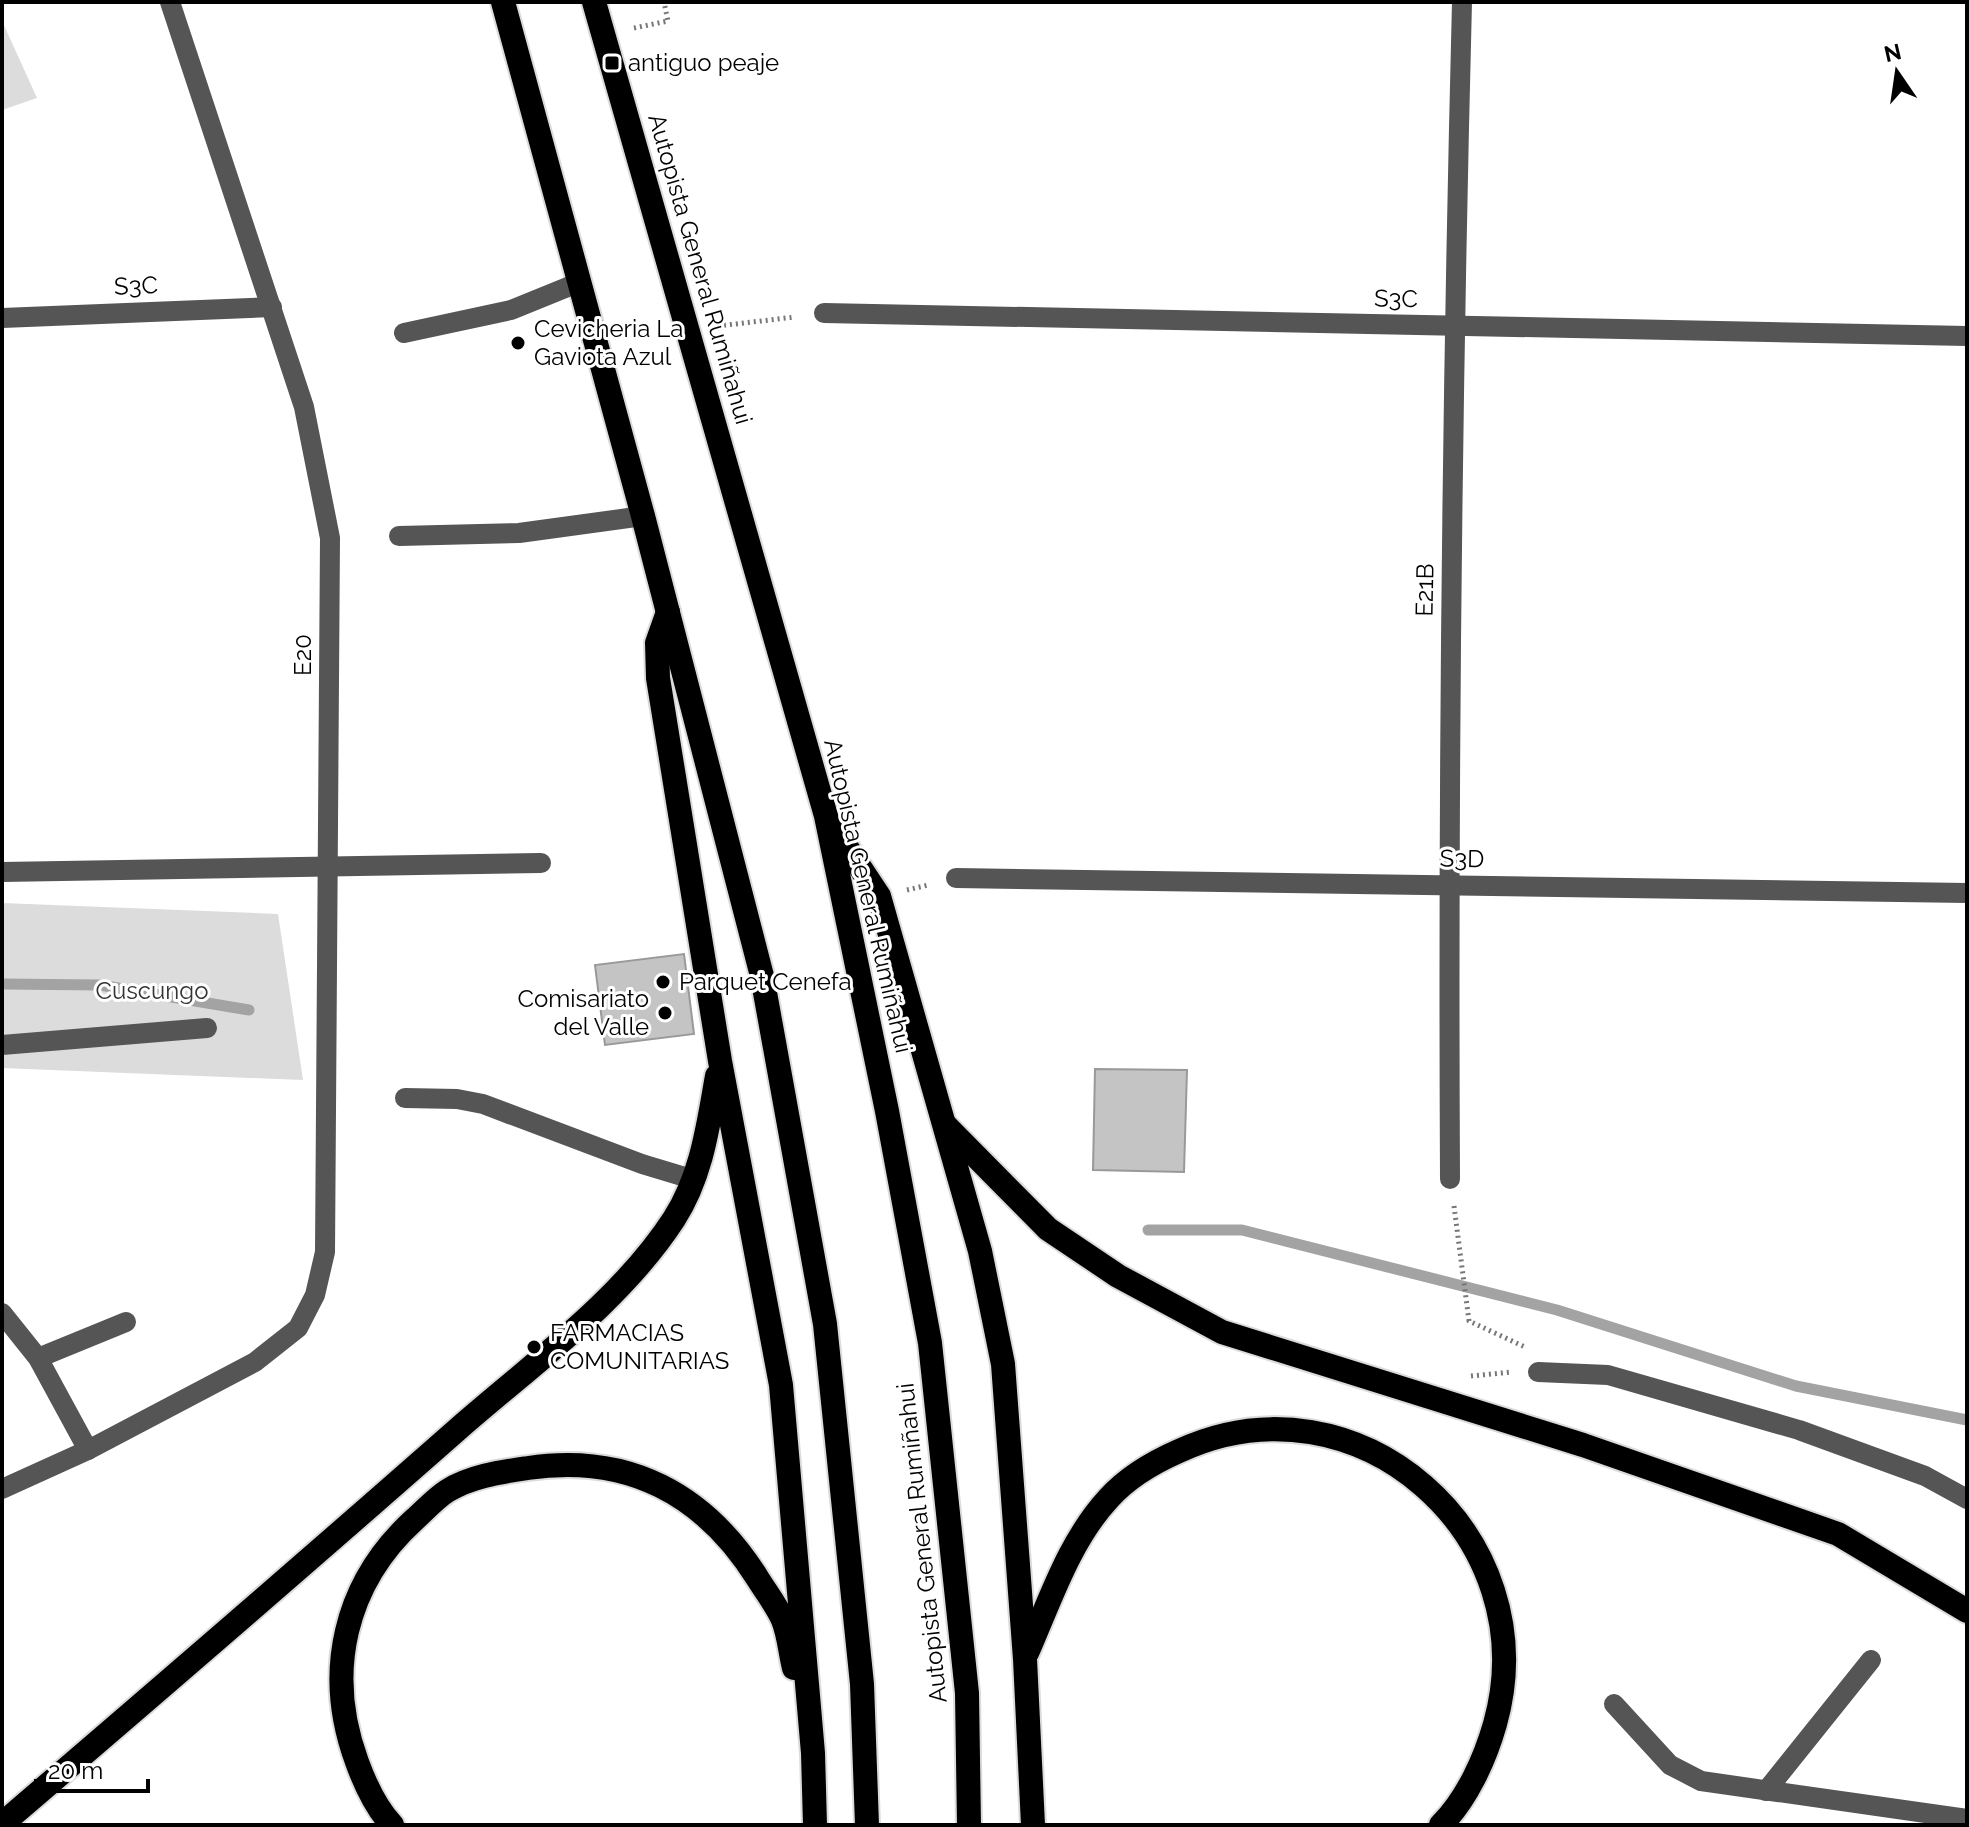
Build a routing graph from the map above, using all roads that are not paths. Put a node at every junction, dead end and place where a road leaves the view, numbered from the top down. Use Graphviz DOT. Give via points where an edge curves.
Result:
graph roads {
  1 [pos="170,2"];
  2 [pos="503,2"];
  3 [pos="594,2"];
  4 [pos="1462,2"];
  5 [pos="580,282"];
  6 [pos="272,307"];
  7 [pos="824,313"];
  8 [pos="2,318"];
  9 [pos="1453,327"];
  10 [pos="404,333"];
  11 [pos="1967,336"];
  12 [pos="643,516"];
  13 [pos="399,536"];
  14 [pos="668,612"];
  15 [pos="826,816"];
  16 [pos="541,863"];
  17 [pos="329,867"];
  18 [pos="2,872"];
  19 [pos="956,878"];
  20 [pos="1448,885"];
  21 [pos="1967,893"];
  22 [pos="207,1028"];
  23 [pos="2,1045"];
  24 [pos="720,1061"];
  25 [pos="405,1098"];
  26 [pos="946,1126"];
  27 [pos="1450,1179"];
  28 [pos="695,1180"];
  29 [pos="2,1313"];
  30 [pos="126,1322"];
  31 [pos="38,1358"];
  32 [pos="1538,1372"];
  33 [pos="88,1450"];
  34 [pos="2,1489"];
  35 [pos="1967,1499"];
  36 [pos="1967,1611"];
  37 [pos="1025,1659"];
  38 [pos="1871,1660"];
  39 [pos="1614,1704"];
  40 [pos="813,1753"];
  41 [pos="1766,1791"];
  42 [pos="1967,1819"];
  43 [pos="2,1824"];
  44 [pos="392,1825"];
  45 [pos="815,1825"];
  46 [pos="867,1825"];
  47 [pos="969,1825"];
  48 [pos="1033,1825"];
  49 [pos="1441,1825"];
  1 -- 6 [label="street, E20"];
  2 -- 5 [label="highway"];
  3 -- 15 [label="highway, Autopista General Rumiñahui"];
  4 -- 9 [label="street, E21B"];
  5 -- 10 [label="street" via="511,310"];
  5 -- 12 [label="highway"];
  6 -- 8 [label="street, S3C"];
  6 -- 17 [label="street, E20" via="304,407 330,538"];
  7 -- 9 [label="street, S3C"];
  9 -- 11 [label="street, S3C"];
  9 -- 20 [label="street, E21B"];
  12 -- 13 [label="street" via="519,533"];
  12 -- 14 [label="highway"];
  14 -- 24 [label="highway" via="657,643 658,678"];
  14 -- 46 [label="highway" via="762,976 825,1324 862,1684"];
  15 -- 26 [label="highway" via="879,896"];
  15 -- 47 [label="highway, Autopista General Rumiñahui" via="930,1343 967,1693"];
  16 -- 17 [label="street"];
  17 -- 18 [label="street"];
  17 -- 33 [label="street, E20" via="325,1252 315,1295 298,1328 255,1362"];
  19 -- 20 [label="street, S3D"];
  20 -- 21 [label="street, S3D"];
  20 -- 27 [label="street, E21B"];
  22 -- 23 [label="street"];
  24 -- 28 [label="highway"];
  24 -- 40 [label="highway" via="781,1385"];
  25 -- 28 [label="street" via="483,1104"];
  26 -- 36 [label="highway" via="1048,1229 1118,1276 1222,1332 1583,1445 1838,1534"];
  26 -- 37 [label="highway" via="1003,1364"];
  28 -- 43 [label="highway" via="657,1243 580,1323 253,1612"];
  29 -- 31 [label="street"];
  30 -- 31 [label="street"];
  31 -- 33 [label="street"];
  32 -- 35 [label="street" via="1608,1375 1799,1430 1925,1476"];
  33 -- 34 [label="street"];
  37 -- 48 [label="highway"];
  37 -- 49 [label="highway" via="1082,1534 1109,1498 1139,1474 1198,1442 1263,1427 1296,1428 1358,1446 1393,1463 1427,1489 1461,1527 1488,1569 1501,1610 1507,1656 1491,1739 1474,1779"];
  38 -- 41 [label="street"];
  39 -- 41 [label="street" via="1670,1765 1701,1781"];
  40 -- 44 [label="highway" via="783,1620 719,1526 662,1484 609,1468 557,1464 512,1470 446,1491 398,1534 356,1602 339,1687 347,1735 364,1781"];
  40 -- 45 [label="highway"];
  41 -- 42 [label="street"];
}
